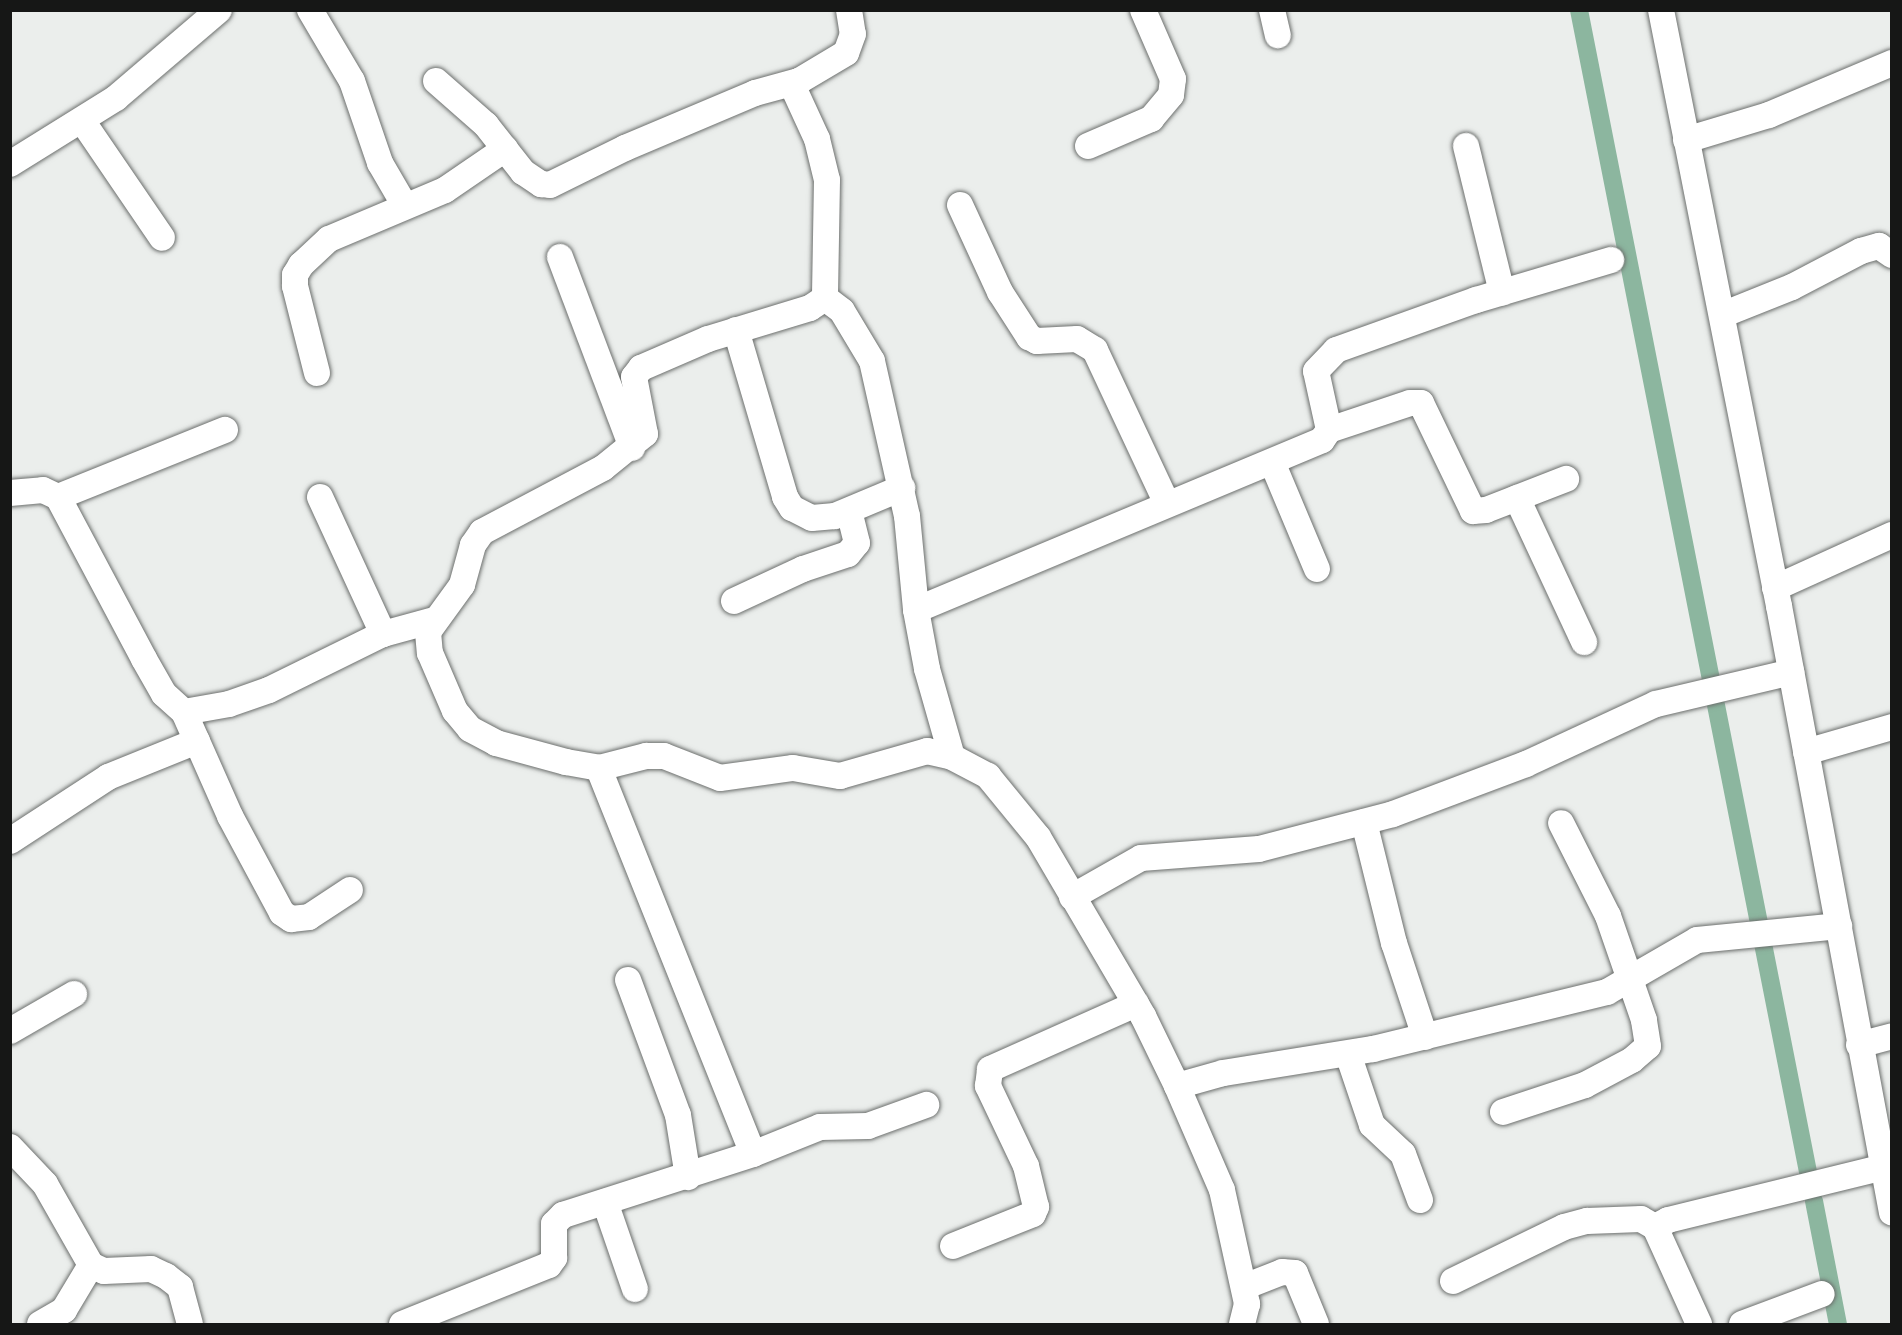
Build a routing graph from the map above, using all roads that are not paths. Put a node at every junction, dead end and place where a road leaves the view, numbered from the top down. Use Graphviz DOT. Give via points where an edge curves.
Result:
graph roads {
  1 [pos="219,10"];
  2 [pos="310,10"];
  3 [pos="849,10"];
  4 [pos="1143,10"];
  5 [pos="1661,10"];
  6 [pos="1892,63"];
  7 [pos="436,81"];
  8 [pos="799,81"];
  9 [pos="83,122"];
  10 [pos="1686,140"];
  11 [pos="1088,146"];
  12 [pos="1466,146"];
  13 [pos="505,149"];
  14 [pos="10,164"];
  15 [pos="960,205"];
  16 [pos="405,206"];
  17 [pos="162,238"];
  18 [pos="1892,255"];
  19 [pos="560,257"];
  20 [pos="1611,260"];
  21 [pos="1502,293"];
  22 [pos="825,298"];
  23 [pos="1722,315"];
  24 [pos="736,330"];
  25 [pos="317,373"];
  26 [pos="225,430"];
  27 [pos="1329,430"];
  28 [pos="632,448"];
  29 [pos="1272,462"];
  30 [pos="1566,479"];
  31 [pos="902,488"];
  32 [pos="10,493"];
  33 [pos="320,496"];
  34 [pos="58,497"];
  35 [pos="1517,498"];
  36 [pos="1167,504"];
  37 [pos="849,511"];
  38 [pos="1892,535"];
  39 [pos="1317,568"];
  40 [pos="1776,588"];
  41 [pos="734,601"];
  42 [pos="916,610"];
  43 [pos="434,620"];
  44 [pos="383,633"];
  45 [pos="1584,642"];
  46 [pos="1780,674"];
  47 [pos="184,712"];
  48 [pos="1892,727"];
  49 [pos="197,741"];
  50 [pos="1806,752"];
  51 [pos="952,757"];
  52 [pos="599,768"];
  53 [pos="1364,822"];
  54 [pos="1561,822"];
  55 [pos="10,841"];
  56 [pos="350,890"];
  57 [pos="1072,897"];
  58 [pos="1829,928"];
  59 [pos="628,980"];
  60 [pos="1630,981"];
  61 [pos="74,994"];
  62 [pos="1136,1004"];
  63 [pos="10,1030"];
  64 [pos="1892,1036"];
  65 [pos="1425,1037"];
  66 [pos="1859,1045"];
  67 [pos="1348,1054"];
  68 [pos="1177,1086"];
  69 [pos="926,1106"];
  70 [pos="1503,1112"];
  71 [pos="753,1154"];
  72 [pos="15,1159"];
  73 [pos="1887,1176"];
  74 [pos="688,1177"];
  75 [pos="1420,1200"];
  76 [pos="605,1202"];
  77 [pos="1892,1213"];
  78 [pos="1655,1227"];
  79 [pos="953,1246"];
  80 [pos="91,1264"];
  81 [pos="1453,1281"];
  82 [pos="1244,1287"];
  83 [pos="635,1289"];
  84 [pos="1822,1294"];
  85 [pos="40,1324"];
  86 [pos="190,1324"];
  87 [pos="407,1324"];
  88 [pos="1242,1324"];
  89 [pos="1316,1324"];
  90 [pos="1699,1324"];
  91 [pos="1742,1324"];
  1 -- 9 [label="street"];
  2 -- 16 [label="street" via="352,81 380,163"];
  3 -- 8 [label="street" via="853,34 846,53"];
  4 -- 11 [label="street" via="1173,79 1171,95 1151,119"];
  5 -- 10 [label="street"];
  6 -- 10 [label="street" via="1768,115"];
  7 -- 13 [label="street" via="473,112"];
  8 -- 13 [label="street" via="755,93 625,148 550,185 541,184 523,172"];
  8 -- 22 [label="street" via="794,89 817,139 827,180"];
  9 -- 14 [label="street"];
  9 -- 17 [label="street"];
  10 -- 23 [label="street"];
  12 -- 21 [label="street"];
  13 -- 16 [label="street" via="445,190"];
  15 -- 36 [label="street" via="1000,292 1029,337 1037,341 1077,339 1095,350"];
  16 -- 25 [label="street" via="329,239 295,275"];
  18 -- 23 [label="street" via="1879,246 1870,248"];
  19 -- 28 [label="street"];
  20 -- 21 [label="street"];
  21 -- 27 [label="street" via="1328,356 1320,364 1316,380"];
  22 -- 24 [label="street" via="810,308"];
  22 -- 31 [label="street" via="842,310 872,361"];
  23 -- 40 [label="street"];
  24 -- 28 [label="street" via="641,368 634,377 645,434"];
  24 -- 37 [label="street" via="788,502 801,515 812,518"];
  26 -- 34 [label="street"];
  27 -- 29 [label="street" via="1322,440"];
  27 -- 35 [label="street" via="1410,403 1421,403 1473,511"];
  28 -- 43 [label="street" via="603,468 482,532 473,545 462,585"];
  29 -- 36 [label="street"];
  29 -- 39 [label="street"];
  30 -- 35 [label="street"];
  31 -- 37 [label="street"];
  31 -- 42 [label="street"];
  32 -- 34 [label="street" via="43,490"];
  33 -- 44 [label="street"];
  34 -- 47 [label="street" via="164,694"];
  35 -- 45 [label="street"];
  36 -- 42 [label="street"];
  37 -- 41 [label="street" via="857,543 848,554 803,569"];
  38 -- 40 [label="street"];
  40 -- 46 [label="street"];
  42 -- 51 [label="street" via="927,669"];
  43 -- 44 [label="street"];
  43 -- 52 [label="street" via="428,632 430,653 455,711 470,729 495,743"];
  44 -- 47 [label="street" via="269,690 229,704"];
  46 -- 50 [label="street"];
  46 -- 53 [label="street" via="1656,704 1515,768"];
  47 -- 49 [label="street"];
  48 -- 50 [label="street"];
  49 -- 55 [label="street" via="108,777"];
  49 -- 56 [label="street" via="230,816 282,913 291,919 309,917"];
  50 -- 58 [label="street"];
  51 -- 52 [label="street" via="927,751 840,776 793,768 720,778 664,756 646,756"];
  51 -- 57 [label="street" via="988,776 1015,807"];
  52 -- 71 [label="street"];
  53 -- 57 [label="street" via="1259,849 1152,855"];
  53 -- 65 [label="street" via="1394,944"];
  54 -- 60 [label="street" via="1598,890"];
  57 -- 62 [label="street"];
  58 -- 60 [label="street" via="1697,940"];
  58 -- 66 [label="street"];
  59 -- 74 [label="street" via="678,1115"];
  60 -- 65 [label="street" via="1607,992"];
  60 -- 70 [label="street" via="1648,1036 1642,1053 1585,1085"];
  61 -- 63 [label="street"];
  62 -- 68 [label="street"];
  62 -- 79 [label="street" via="990,1069 988,1086 1026,1166 1036,1207 1032,1214"];
  64 -- 66 [label="street"];
  65 -- 67 [label="street"];
  66 -- 73 [label="street"];
  67 -- 68 [label="street" via="1223,1073"];
  67 -- 75 [label="street" via="1372,1125 1403,1154"];
  68 -- 82 [label="street" via="1222,1190"];
  69 -- 71 [label="street" via="868,1126 820,1127"];
  71 -- 74 [label="street"];
  72 -- 80 [label="street" via="45,1184"];
  73 -- 77 [label="street"];
  73 -- 78 [label="street" via="1668,1220"];
  74 -- 76 [label="street"];
  76 -- 83 [label="street"];
  76 -- 87 [label="street" via="558,1220 553,1234 554,1258 540,1271"];
  78 -- 81 [label="street" via="1641,1219 1587,1221 1527,1244"];
  78 -- 90 [label="street"];
  80 -- 85 [label="street" via="69,1305"];
  80 -- 86 [label="street" via="105,1271 151,1269 166,1276 180,1287"];
  82 -- 88 [label="street" via="1247,1314"];
  82 -- 89 [label="street" via="1282,1272 1294,1273"];
  84 -- 91 [label="street"];
}
